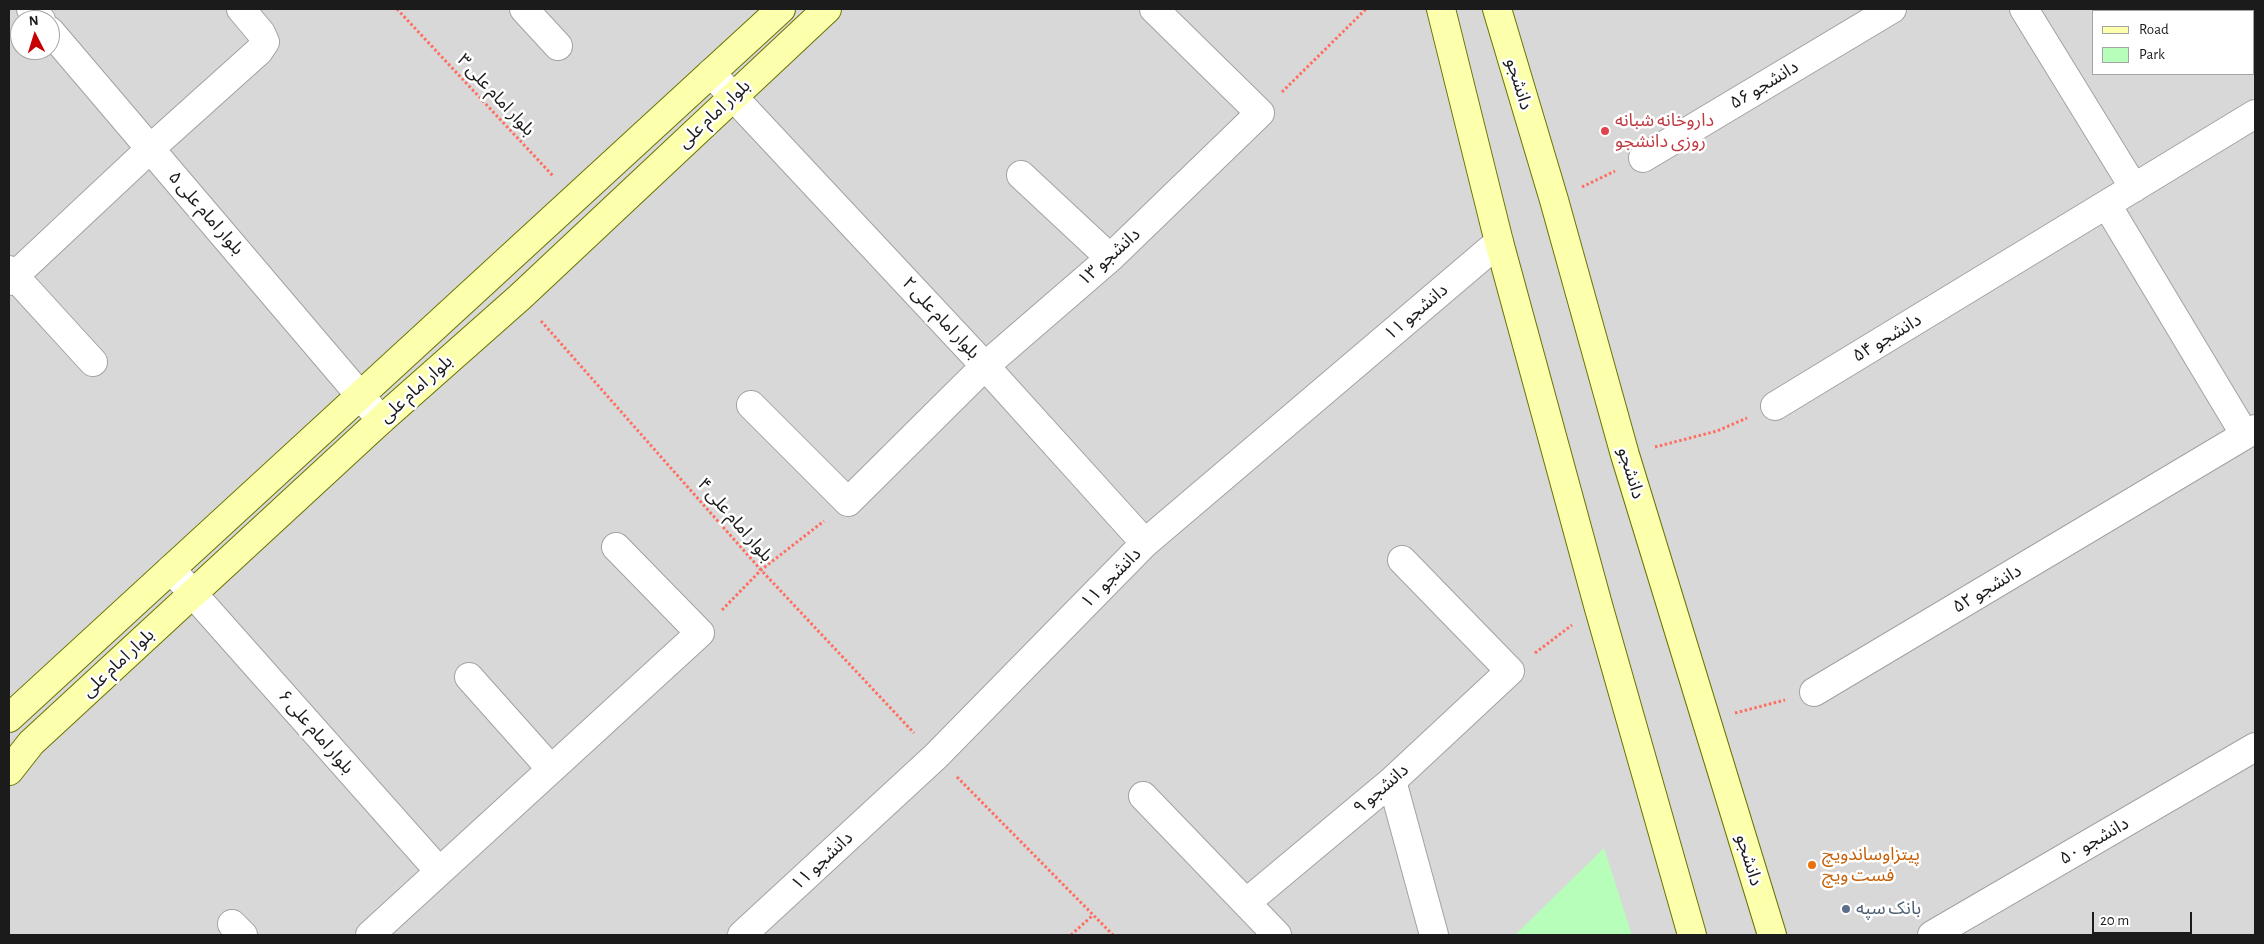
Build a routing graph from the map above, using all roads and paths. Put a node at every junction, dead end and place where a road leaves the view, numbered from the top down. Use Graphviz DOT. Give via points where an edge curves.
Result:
graph roads {
  1 [pos="241,9"];
  2 [pos="397,9"];
  3 [pos="524,9"];
  4 [pos="781,9"];
  5 [pos="827,9"];
  6 [pos="1154,9"];
  7 [pos="1366,9"];
  8 [pos="1441,9"];
  9 [pos="1497,9"];
  10 [pos="1892,9"];
  11 [pos="2024,9"];
  12 [pos="60,43"];
  13 [pos="558,46"];
  14 [pos="711,73"];
  15 [pos="734,95"];
  16 [pos="1260,113"];
  17 [pos="2255,114"];
  18 [pos="151,148"];
  19 [pos="1643,158"];
  20 [pos="1020,175"];
  21 [pos="2134,188"];
  22 [pos="575,199"];
  23 [pos="1554,200"];
  24 [pos="2107,205"];
  25 [pos="1499,242"];
  26 [pos="1110,258"];
  27 [pos="11,276"];
  28 [pos="520,296"];
  29 [pos="93,362"];
  30 [pos="985,366"];
  31 [pos="362,396"];
  32 [pos="751,405"];
  33 [pos="1775,406"];
  34 [pos="381,420"];
  35 [pos="2250,432"];
  36 [pos="1626,455"];
  37 [pos="848,502"];
  38 [pos="1145,543"];
  39 [pos="616,547"];
  40 [pos="1402,560"];
  41 [pos="171,569"];
  42 [pos="761,570"];
  43 [pos="193,593"];
  44 [pos="1598,606"];
  45 [pos="700,633"];
  46 [pos="1510,671"];
  47 [pos="469,677"];
  48 [pos="1814,692"];
  49 [pos="10,714"];
  50 [pos="1706,721"];
  51 [pos="31,743"];
  52 [pos="2255,747"];
  53 [pos="936,756"];
  54 [pos="551,769"];
  55 [pos="9,771"];
  56 [pos="1392,781"];
  57 [pos="1143,796"];
  58 [pos="439,871"];
  59 [pos="1247,902"];
  60 [pos="1093,915"];
  61 [pos="370,935"];
  62 [pos="742,935"];
  63 [pos="1071,935"];
  64 [pos="1113,935"];
  65 [pos="1277,935"];
  66 [pos="1434,935"];
  67 [pos="1692,935"];
  68 [pos="1772,935"];
  69 [pos="1932,935"];
  1 -- 18 [label="street" via="265,42 259,52"];
  2 -- 22 [label="path, بلوار امام علی ۳"];
  3 -- 13 [label="street"];
  4 -- 14 [label="street, بلوار امام علی"];
  5 -- 15 [label="street, بلوار امام علی"];
  6 -- 16 [label="street"];
  7 -- 16 [label="path"];
  8 -- 25 [label="street"];
  9 -- 23 [label="street, دانشجو"];
  10 -- 19 [label="street, دانشجو ۵۶"];
  11 -- 21 [label="street"];
  12 -- 18 [label="street, بلوار امام علی ۵"];
  14 -- 15 [label="street, بلوار امام علی ۲"];
  14 -- 22 [label="street, بلوار امام علی"];
  15 -- 28 [label="street, بلوار امام علی"];
  15 -- 30 [label="street, بلوار امام علی ۲"];
  16 -- 26 [label="street, دانشجو ۱۳"];
  17 -- 21 [label="street, دانشجو ۵۴"];
  18 -- 27 [label="street"];
  18 -- 31 [label="street, بلوار امام علی ۵"];
  19 -- 23 [label="path"];
  20 -- 26 [label="street"];
  21 -- 24 [label="street, دانشجو ۵۴"];
  22 -- 31 [label="street, بلوار امام علی"];
  23 -- 36 [label="street, دانشجو"];
  24 -- 33 [label="street, دانشجو ۵۴"];
  24 -- 35 [label="street"];
  25 -- 38 [label="street, دانشجو ۱۱"];
  25 -- 44 [label="street"];
  26 -- 30 [label="street, دانشجو ۱۳"];
  27 -- 29 [label="street"];
  28 -- 34 [label="street, بلوار امام علی"];
  28 -- 42 [label="path, بلوار امام علی ۴"];
  30 -- 37 [label="street, دانشجو ۱۳"];
  30 -- 38 [label="street, بلوار امام علی ۲"];
  31 -- 34 [label="street, بلوار امام علی ۵"];
  31 -- 41 [label="street, بلوار امام علی"];
  32 -- 37 [label="street"];
  33 -- 36 [label="path" via="1717,431"];
  34 -- 43 [label="street, بلوار امام علی"];
  35 -- 48 [label="street, دانشجو ۵۲"];
  36 -- 50 [label="street, دانشجو"];
  37 -- 42 [label="path"];
  38 -- 53 [label="street, دانشجو ۱۱"];
  39 -- 45 [label="street"];
  40 -- 46 [label="street"];
  41 -- 43 [label="street, بلوار امام علی ۶"];
  41 -- 49 [label="street, بلوار امام علی"];
  42 -- 45 [label="path"];
  42 -- 53 [label="path, بلوار امام علی ۴"];
  43 -- 51 [label="street, بلوار امام علی"];
  43 -- 58 [label="street, بلوار امام علی ۶"];
  44 -- 46 [label="path"];
  44 -- 67 [label="street"];
  45 -- 54 [label="street"];
  46 -- 56 [label="street, دانشجو ۹"];
  47 -- 54 [label="street"];
  48 -- 50 [label="path"];
  49 -- 51 [label="street"];
  50 -- 68 [label="street, دانشجو"];
  51 -- 55 [label="street, بلوار امام علی"];
  52 -- 69 [label="street, دانشجو ۵۰"];
  53 -- 60 [label="path, بلوار امام علی ۴"];
  53 -- 62 [label="street, دانشجو ۱۱"];
  54 -- 58 [label="street"];
  56 -- 59 [label="street, دانشجو ۹"];
  56 -- 66 [label="street"];
  57 -- 59 [label="street"];
  58 -- 61 [label="street"];
  59 -- 65 [label="street"];
  60 -- 63 [label="path"];
  60 -- 64 [label="path, بلوار امام علی ۴"];
}
